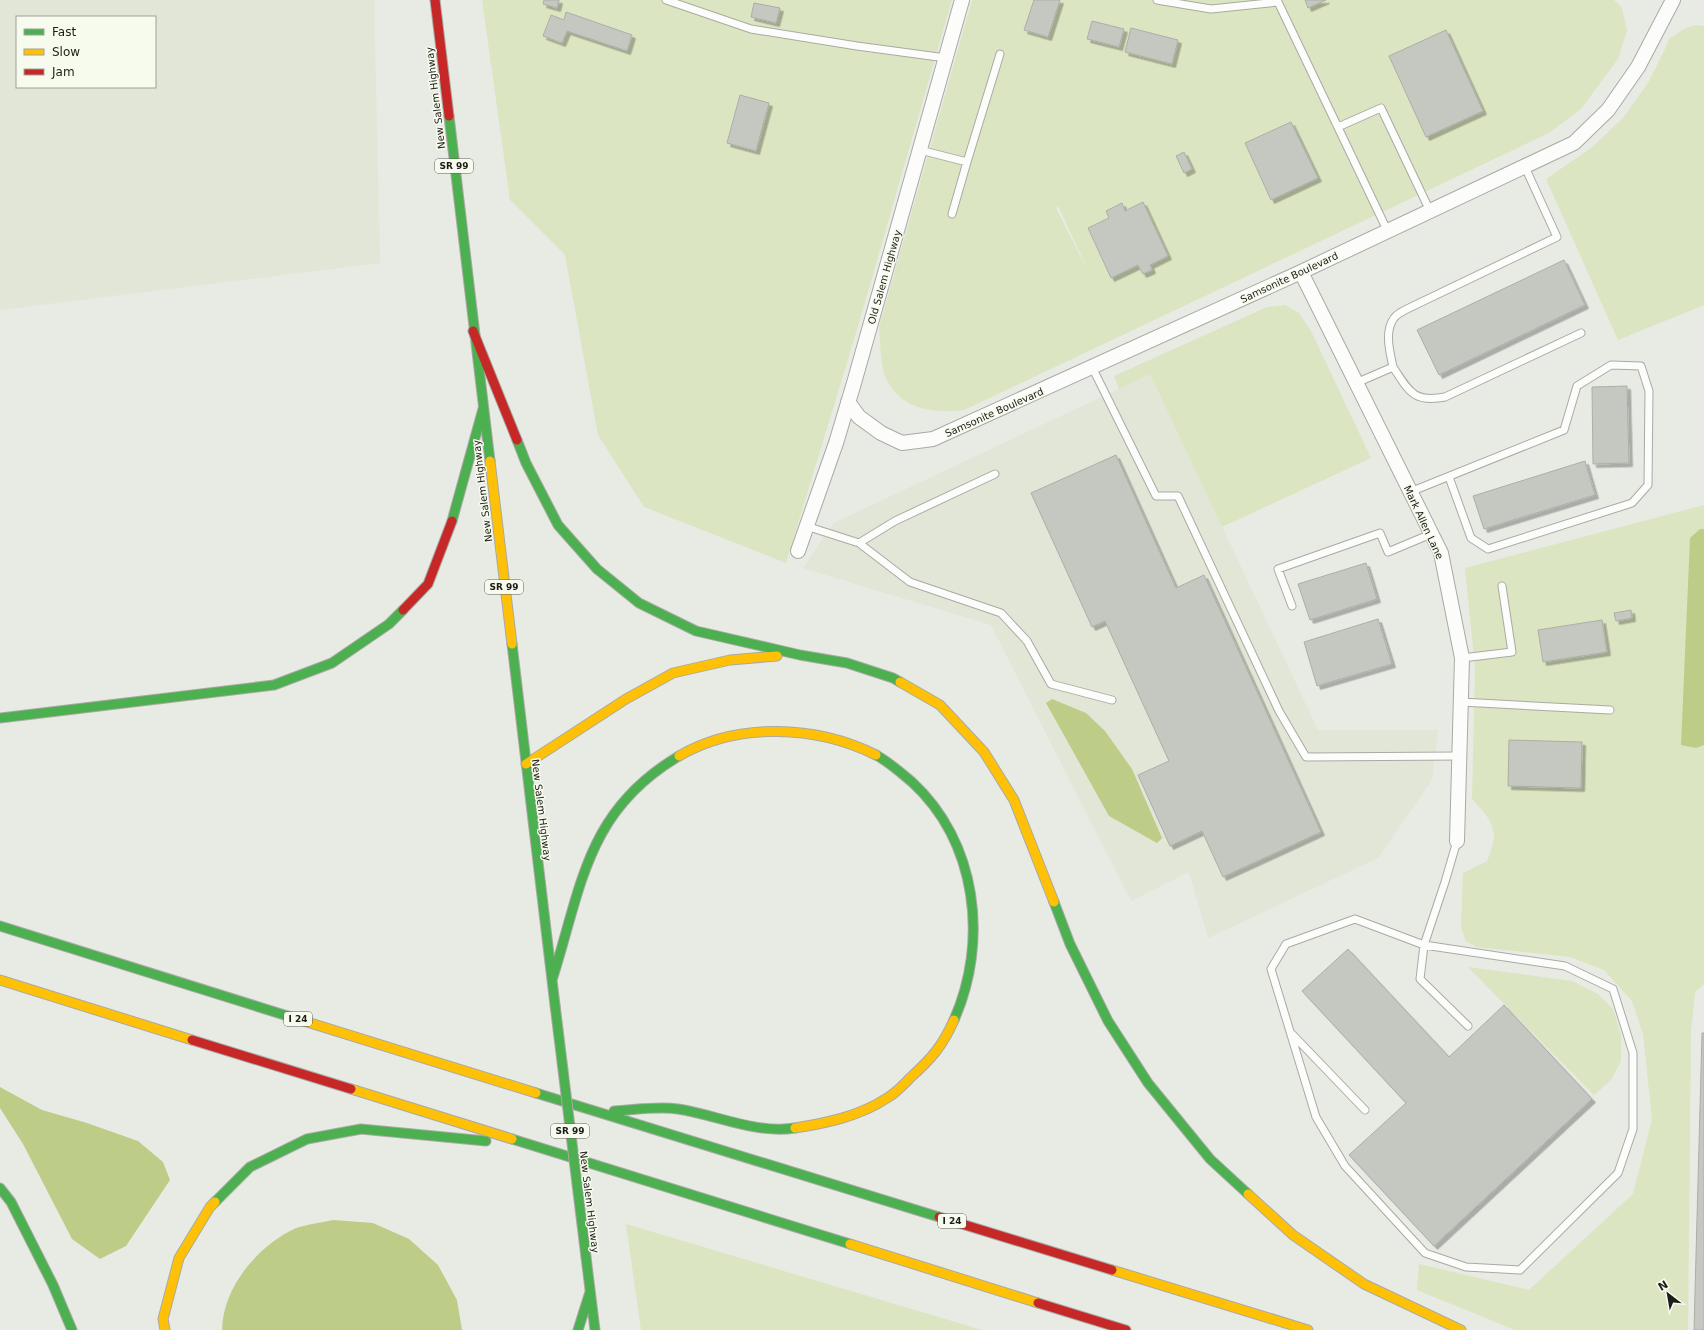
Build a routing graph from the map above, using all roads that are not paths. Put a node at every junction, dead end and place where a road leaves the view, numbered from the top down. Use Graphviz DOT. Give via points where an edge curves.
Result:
graph roads {
  1 [pos="435,0"];
  2 [pos="666,0"];
  3 [pos="962,0"];
  4 [pos="1157,0"];
  5 [pos="1673,0"];
  6 [pos="1000,54"];
  7 [pos="946,58"];
  8 [pos="1338,126"];
  9 [pos="920,150"];
  10 [pos="967,162"];
  11 [pos="1524,167"];
  12 [pos="1430,211"];
  13 [pos="952,214"];
  14 [pos="1388,232"];
  15 [pos="1301,272"];
  16 [pos="474,331"];
  17 [pos="1581,333"];
  18 [pos="1092,367"];
  19 [pos="1393,367"];
  20 [pos="1356,383"];
  21 [pos="848,402"];
  22 [pos="483,409"];
  23 [pos="995,474"];
  24 [pos="1449,477"];
  25 [pos="1410,492"];
  26 [pos="806,526"];
  27 [pos="1431,534"];
  28 [pos="859,543"];
  29 [pos="798,551"];
  30 [pos="1502,586"];
  31 [pos="1292,606"];
  32 [pos="800,655"];
  33 [pos="1462,658"];
  34 [pos="1112,700"];
  35 [pos="1461,702"];
  36 [pos="1610,710"];
  37 [pos="0,718"];
  38 [pos="1459,756"];
  39 [pos="526,764"];
  40 [pos="1456,841"];
  41 [pos="0,926"];
  42 [pos="1424,945"];
  43 [pos="0,980"];
  44 [pos="552,980"];
  45 [pos="1468,1026"];
  46 [pos="1291,1032"];
  47 [pos="1365,1110"];
  48 [pos="596,1112"];
  49 [pos="539,1148"];
  50 [pos="0,1188"];
  51 [pos="590,1292"];
  52 [pos="72,1330"];
  53 [pos="165,1330"];
  54 [pos="578,1330"];
  55 [pos="594,1330"];
  56 [pos="1126,1330"];
  57 [pos="1308,1330"];
  58 [pos="1461,1330"];
  1 -- 16 [label="main road, New Salem Highway / SR 99"];
  2 -- 7 [label="lane" via="751,29"];
  3 -- 7 [label="street, Old Salem Highway"];
  4 -- 8 [label="lane" via="1211,9 1278,2"];
  5 -- 11 [label="street, Samsonite Boulevard" via="1638,68 1608,110 1574,143"];
  6 -- 10 [label="lane"];
  7 -- 9 [label="street, Old Salem Highway"];
  8 -- 12 [label="lane" via="1381,108"];
  8 -- 14 [label="lane"];
  9 -- 10 [label="lane"];
  9 -- 21 [label="street, Old Salem Highway"];
  10 -- 13 [label="lane"];
  11 -- 12 [label="street, Samsonite Boulevard"];
  11 -- 19 [label="lane" via="1557,237 1407,309 1394,318 1388,337"];
  12 -- 14 [label="street, Samsonite Boulevard"];
  14 -- 15 [label="street, Samsonite Boulevard"];
  15 -- 18 [label="street, Samsonite Boulevard"];
  15 -- 20 [label="street, Mark Allen Lane"];
  16 -- 22 [label="main road, New Salem Highway / SR 99"];
  16 -- 32 [label="main road" via="530,470 558,525 597,569 639,603 696,631"];
  17 -- 19 [label="lane" via="1445,397 1430,400 1420,398 1411,392"];
  18 -- 21 [label="street, Samsonite Boulevard" via="933,439 902,443 881,433 859,417"];
  18 -- 38 [label="lane" via="1156,496 1178,496 1278,711 1306,757"];
  19 -- 20 [label="lane"];
  20 -- 25 [label="street, Mark Allen Lane"];
  21 -- 26 [label="street, Old Salem Highway"];
  22 -- 37 [label="main road" via="450,530 428,584 389,624 332,663 274,685"];
  22 -- 39 [label="main road, New Salem Highway / SR 99"];
  23 -- 28 [label="lane" via="895,521"];
  24 -- 24 [label="lane" via="1564,430 1577,386 1611,365 1641,366 1649,390 1648,485 1632,504 1488,549 1471,538"];
  24 -- 25 [label="lane"];
  25 -- 27 [label="street, Mark Allen Lane"];
  26 -- 28 [label="lane"];
  26 -- 29 [label="street, Old Salem Highway"];
  27 -- 31 [label="lane" via="1388,552 1380,533 1278,569"];
  27 -- 33 [label="street, Mark Allen Lane" via="1441,553"];
  28 -- 34 [label="lane" via="910,582 1000,612 1027,641 1051,684"];
  30 -- 33 [label="lane" via="1512,652"];
  32 -- 39 [label="main road" via="730,660 674,673 626,699"];
  32 -- 58 [label="main road" via="847,663 893,678 940,705 984,752 1014,800 1070,944 1108,1020 1148,1083 1210,1159 1293,1235 1358,1280"];
  33 -- 35 [label="street, Mark Allen Lane"];
  35 -- 36 [label="lane"];
  35 -- 38 [label="street, Mark Allen Lane"];
  38 -- 40 [label="street, Mark Allen Lane"];
  39 -- 44 [label="main road, New Salem Highway / SR 99"];
  40 -- 42 [label="lane"];
  41 -- 48 [label="main road, I 24"];
  42 -- 45 [label="lane" via="1420,979"];
  42 -- 46 [label="lane" via="1355,919 1286,944 1271,969"];
  42 -- 46 [label="lane" via="1566,966 1613,989 1633,1053 1633,1129 1618,1173 1520,1270 1466,1267 1425,1253 1345,1166 1316,1117"];
  43 -- 49 [label="main road"];
  44 -- 48 [label="main road" via="588,859 604,826 625,798 647,777 676,757 706,743 768,731 799,732 834,738 868,751 896,768 932,804 957,844 967,872 973,900 975,934 972,967 964,996 942,1044 927,1063 886,1098 838,1120 777,1130 675,1109"];
  44 -- 51 [label="main road, New Salem Highway / SR 99, bridge"];
  46 -- 47 [label="lane"];
  48 -- 57 [label="main road, I 24"];
  49 -- 53 [label="main road" via="361,1128 307,1139 250,1167 210,1207 179,1258 163,1319"];
  49 -- 56 [label="main road"];
  50 -- 52 [label="main road" via="11,1202 53,1285"];
  51 -- 54 [label="main road"];
  51 -- 55 [label="main road, New Salem Highway / SR 99"];
}
